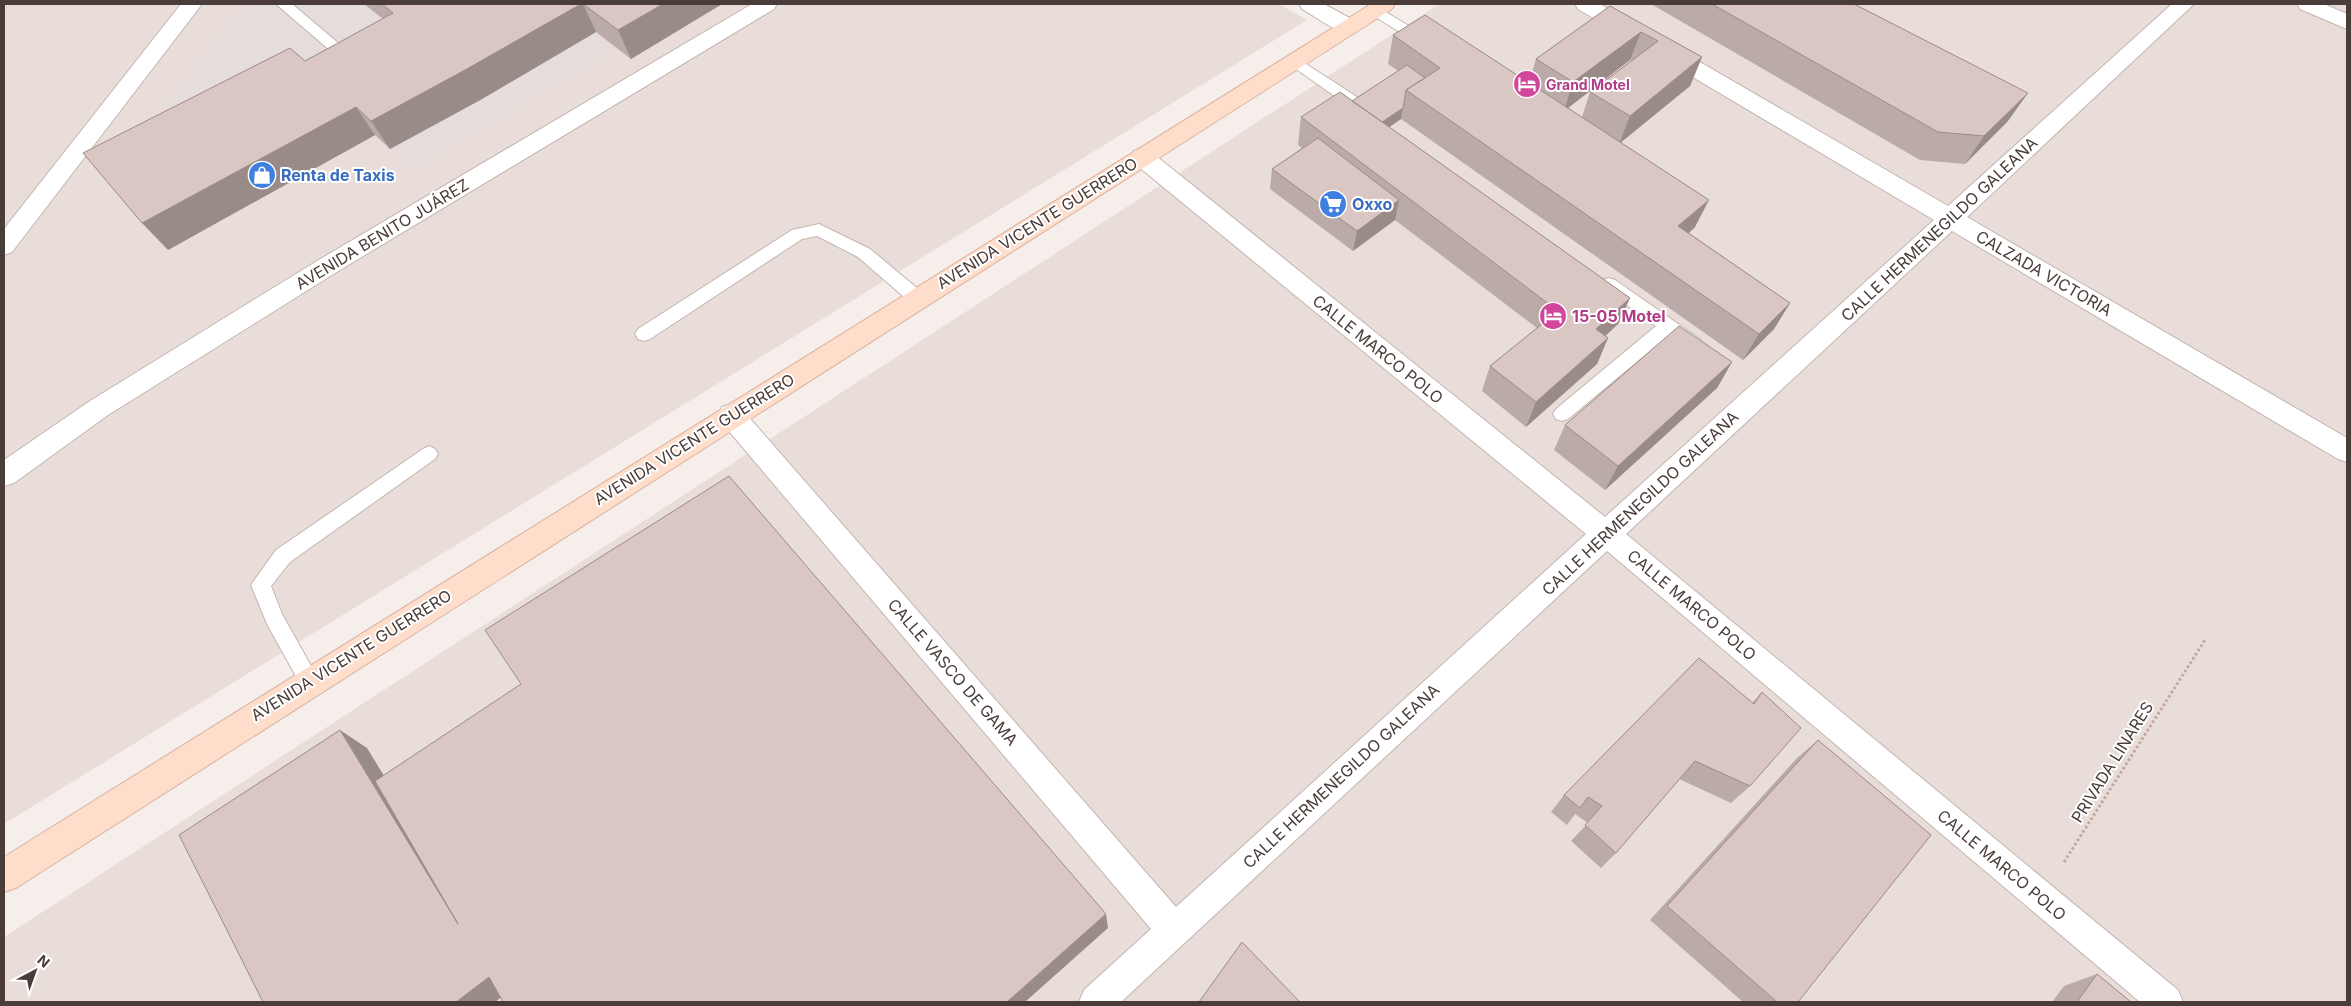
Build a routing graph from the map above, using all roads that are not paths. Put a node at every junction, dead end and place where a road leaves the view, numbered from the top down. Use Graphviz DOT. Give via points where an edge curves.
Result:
graph roads {
  1 [pos="192,4"];
  2 [pos="283,4"];
  3 [pos="767,4"];
  4 [pos="1309,4"];
  5 [pos="1585,4"];
  6 [pos="2184,4"];
  7 [pos="2307,4"];
  8 [pos="1380,7"];
  9 [pos="2347,22"];
  10 [pos="1348,26"];
  11 [pos="1439,50"];
  12 [pos="345,56"];
  13 [pos="1294,61"];
  14 [pos="1358,106"];
  15 [pos="1142,158"];
  16 [pos="1951,218"];
  17 [pos="6,238"];
  18 [pos="1596,275"];
  19 [pos="918,298"];
  20 [pos="1668,326"];
  21 [pos="644,334"];
  22 [pos="1704,351"];
  23 [pos="1562,414"];
  24 [pos="731,415"];
  25 [pos="2347,451"];
  26 [pos="429,454"];
  27 [pos="4,475"];
  28 [pos="1606,534"];
  29 [pos="310,682"];
  30 [pos="4,876"];
  31 [pos="1174,930"];
  32 [pos="1096,1002"];
  33 [pos="2166,1002"];
  1 -- 17 [label="street"];
  2 -- 12 [label="lane"];
  3 -- 27 [label="street, AVENIDA BENITO JUÁREZ" via="326,266 99,408"];
  4 -- 10 [label="street"];
  5 -- 16 [label="street, CALZADA VICTORIA"];
  6 -- 16 [label="street, CALLE HERMENEGILDO GALEANA"];
  7 -- 9 [label="street"];
  8 -- 10 [label="main road, AVENIDA VICENTE GUERRERO"];
  8 -- 11 [label="lane"];
  10 -- 13 [label="main road, AVENIDA VICENTE GUERRERO"];
  13 -- 14 [label="lane"];
  13 -- 15 [label="main road, AVENIDA VICENTE GUERRERO"];
  15 -- 19 [label="main road, AVENIDA VICENTE GUERRERO"];
  15 -- 28 [label="street, CALLE MARCO POLO"];
  16 -- 25 [label="street, CALZADA VICTORIA"];
  16 -- 28 [label="street, CALLE HERMENEGILDO GALEANA"];
  18 -- 20 [label="lane"];
  19 -- 21 [label="lane" via="864,253 819,230 798,234"];
  19 -- 24 [label="main road, AVENIDA VICENTE GUERRERO"];
  20 -- 22 [label="lane"];
  20 -- 23 [label="lane"];
  24 -- 29 [label="main road, AVENIDA VICENTE GUERRERO"];
  24 -- 31 [label="street, CALLE VASCO DE GAMA"];
  26 -- 29 [label="lane" via="284,556 261,585 274,618"];
  28 -- 31 [label="street, CALLE HERMENEGILDO GALEANA"];
  28 -- 33 [label="street, CALLE MARCO POLO"];
  29 -- 30 [label="main road, AVENIDA VICENTE GUERRERO"];
  31 -- 32 [label="street, CALLE HERMENEGILDO GALEANA"];
}
